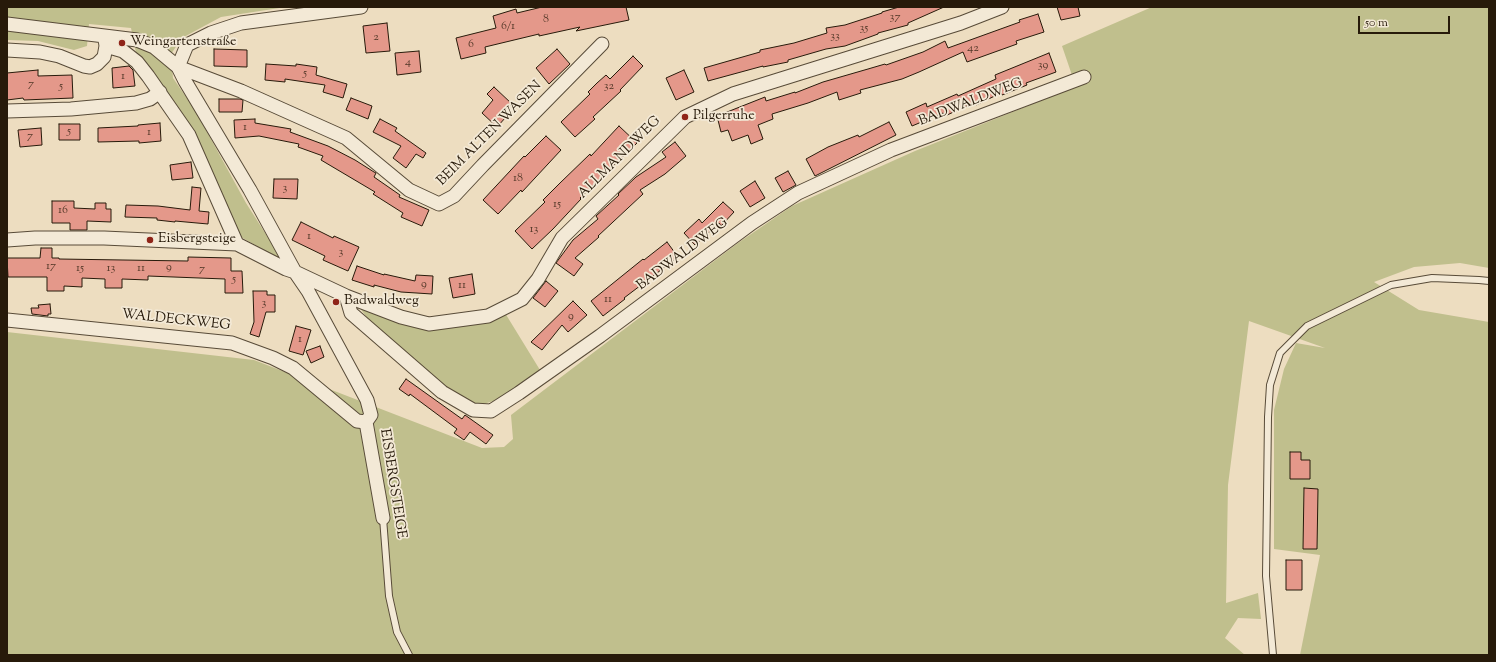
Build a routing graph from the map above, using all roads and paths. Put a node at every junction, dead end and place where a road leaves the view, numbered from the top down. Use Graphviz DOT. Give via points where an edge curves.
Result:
graph roads {
  1 [pos="361,7"];
  2 [pos="1002,7"];
  3 [pos="7,24"];
  4 [pos="105,41"];
  5 [pos="602,44"];
  6 [pos="7,50"];
  7 [pos="178,67"];
  8 [pos="1084,77"];
  9 [pos="160,92"];
  10 [pos="7,111"];
  11 [pos="7,240"];
  12 [pos="237,244"];
  13 [pos="296,272"];
  14 [pos="1489,282"];
  15 [pos="346,296"];
  16 [pos="7,320"];
  17 [pos="366,422"];
  18 [pos="383,518"];
  19 [pos="409,655"];
  20 [pos="1272,655"];
  1 -- 7 [label="street" via="241,23 211,33 187,45"];
  2 -- 15 [label="street, ALLMANDWEG" via="733,94 685,117 562,238 538,279 522,299 488,316 429,324 401,317"];
  3 -- 4 [label="street, EISBERGSTEIGE"];
  4 -- 6 [label="street" via="104,58 90,67 60,56"];
  4 -- 7 [label="street, EISBERGSTEIGE" via="137,40 154,47"];
  4 -- 9 [label="street, EISBERGSTEIGE" via="137,62"];
  5 -- 7 [label="street, BEIM ALTEN WASEN" via="454,196 439,204 409,190 346,138 241,91"];
  7 -- 13 [label="street, EISBERGSTEIGE"];
  8 -- 15 [label="street, BADWALDWEG" via="891,150 798,193 752,223 600,336 491,411 474,410 442,392 351,313"];
  9 -- 10 [label="street" via="150,99 136,103"];
  9 -- 12 [label="street, EISBERGSTEIGE" via="189,135"];
  11 -- 12 [label="street" via="104,238"];
  12 -- 13 [label="street, ALLMANDWEG"];
  13 -- 15 [label="street, ALLMANDWEG"];
  13 -- 17 [label="street, EISBERGSTEIGE" via="366,400 371,415"];
  14 -- 20 [label="lane" via="1432,278 1391,285 1307,326 1280,353 1270,385 1268,417 1266,576"];
  16 -- 17 [label="street, WALDECKWEG" via="232,343 293,368 357,421"];
  17 -- 18 [label="street, EISBERGSTEIGE"];
  18 -- 19 [label="lane, EISBERGSTEIGE" via="388,596 397,632"];
}
